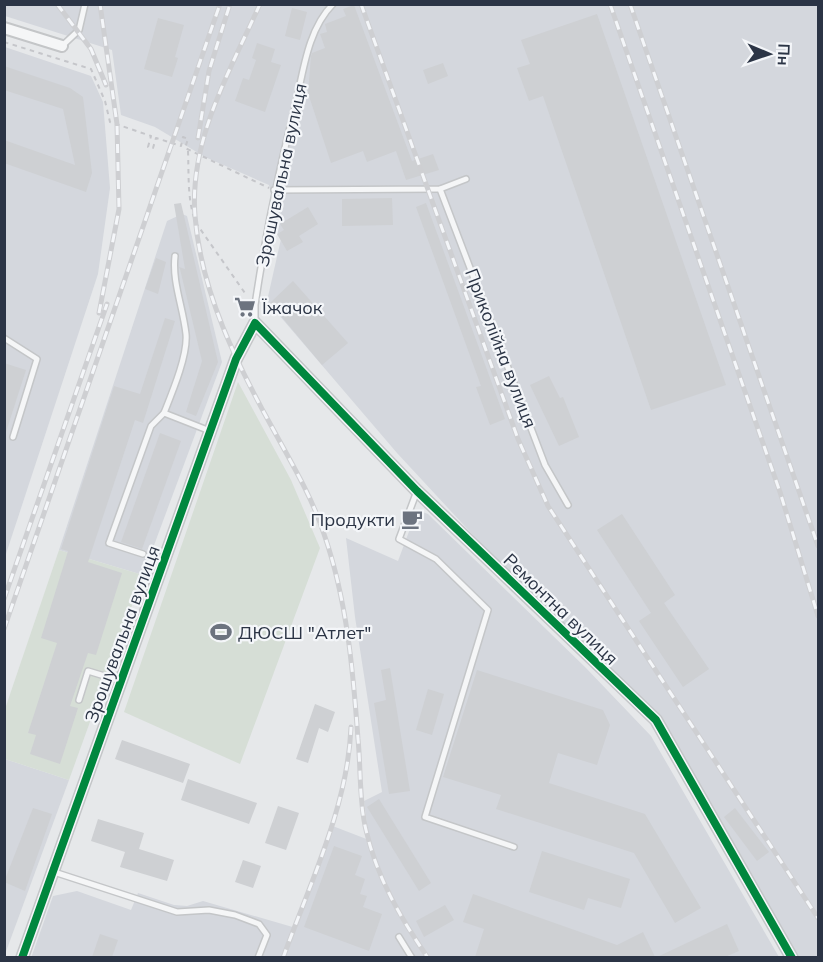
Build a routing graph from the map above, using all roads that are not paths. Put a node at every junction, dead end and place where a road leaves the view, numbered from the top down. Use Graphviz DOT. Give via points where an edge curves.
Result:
graph roads {
  1 [pos="85,4"];
  2 [pos="333,4"];
  3 [pos="4,28"];
  4 [pos="62,46"];
  5 [pos="466,179"];
  6 [pos="440,189"];
  7 [pos="274,190"];
  8 [pos="175,256"];
  9 [pos="255,323"];
  10 [pos="4,338"];
  11 [pos="164,413"];
  12 [pos="210,431"];
  13 [pos="13,437"];
  14 [pos="417,491"];
  15 [pos="568,505"];
  16 [pos="143,554"];
  17 [pos="122,681"];
  18 [pos="79,700"];
  19 [pos="514,847"];
  20 [pos="54,872"];
  21 [pos="399,937"];
  22 [pos="22,957"];
  23 [pos="258,957"];
  24 [pos="412,957"];
  25 [pos="792,957"];
  1 -- 4 [label="lane" via="79,30"];
  2 -- 7 [label="lane, Зрошувальна вулиця" via="315,31 307,54"];
  3 -- 4 [label="street"];
  5 -- 6 [label="lane"];
  6 -- 7 [label="lane"];
  6 -- 15 [label="lane, Приколійна вулиця" via="544,465"];
  7 -- 9 [label="lane, Зрошувальна вулиця"];
  8 -- 11 [label="lane" via="173,271 187,337 182,364"];
  9 -- 12 [label="street, Зрошувальна вулиця" via="236,360"];
  9 -- 14 [label="street, Ремонтна вулиця"];
  10 -- 13 [label="lane" via="37,358"];
  11 -- 12 [label="lane"];
  11 -- 16 [label="lane" via="151,426 109,543"];
  12 -- 17 [label="street, Зрошувальна вулиця"];
  14 -- 19 [label="lane" via="399,538 436,559 489,610 425,817"];
  14 -- 25 [label="street, Ремонтна вулиця" via="656,720"];
  17 -- 18 [label="lane" via="88,671"];
  17 -- 20 [label="street, Зрошувальна вулиця"];
  20 -- 22 [label="street, Зрошувальна вулиця"];
  20 -- 23 [label="lane" via="177,912 208,910 259,924 267,935"];
  21 -- 24 [label="lane"];
}
